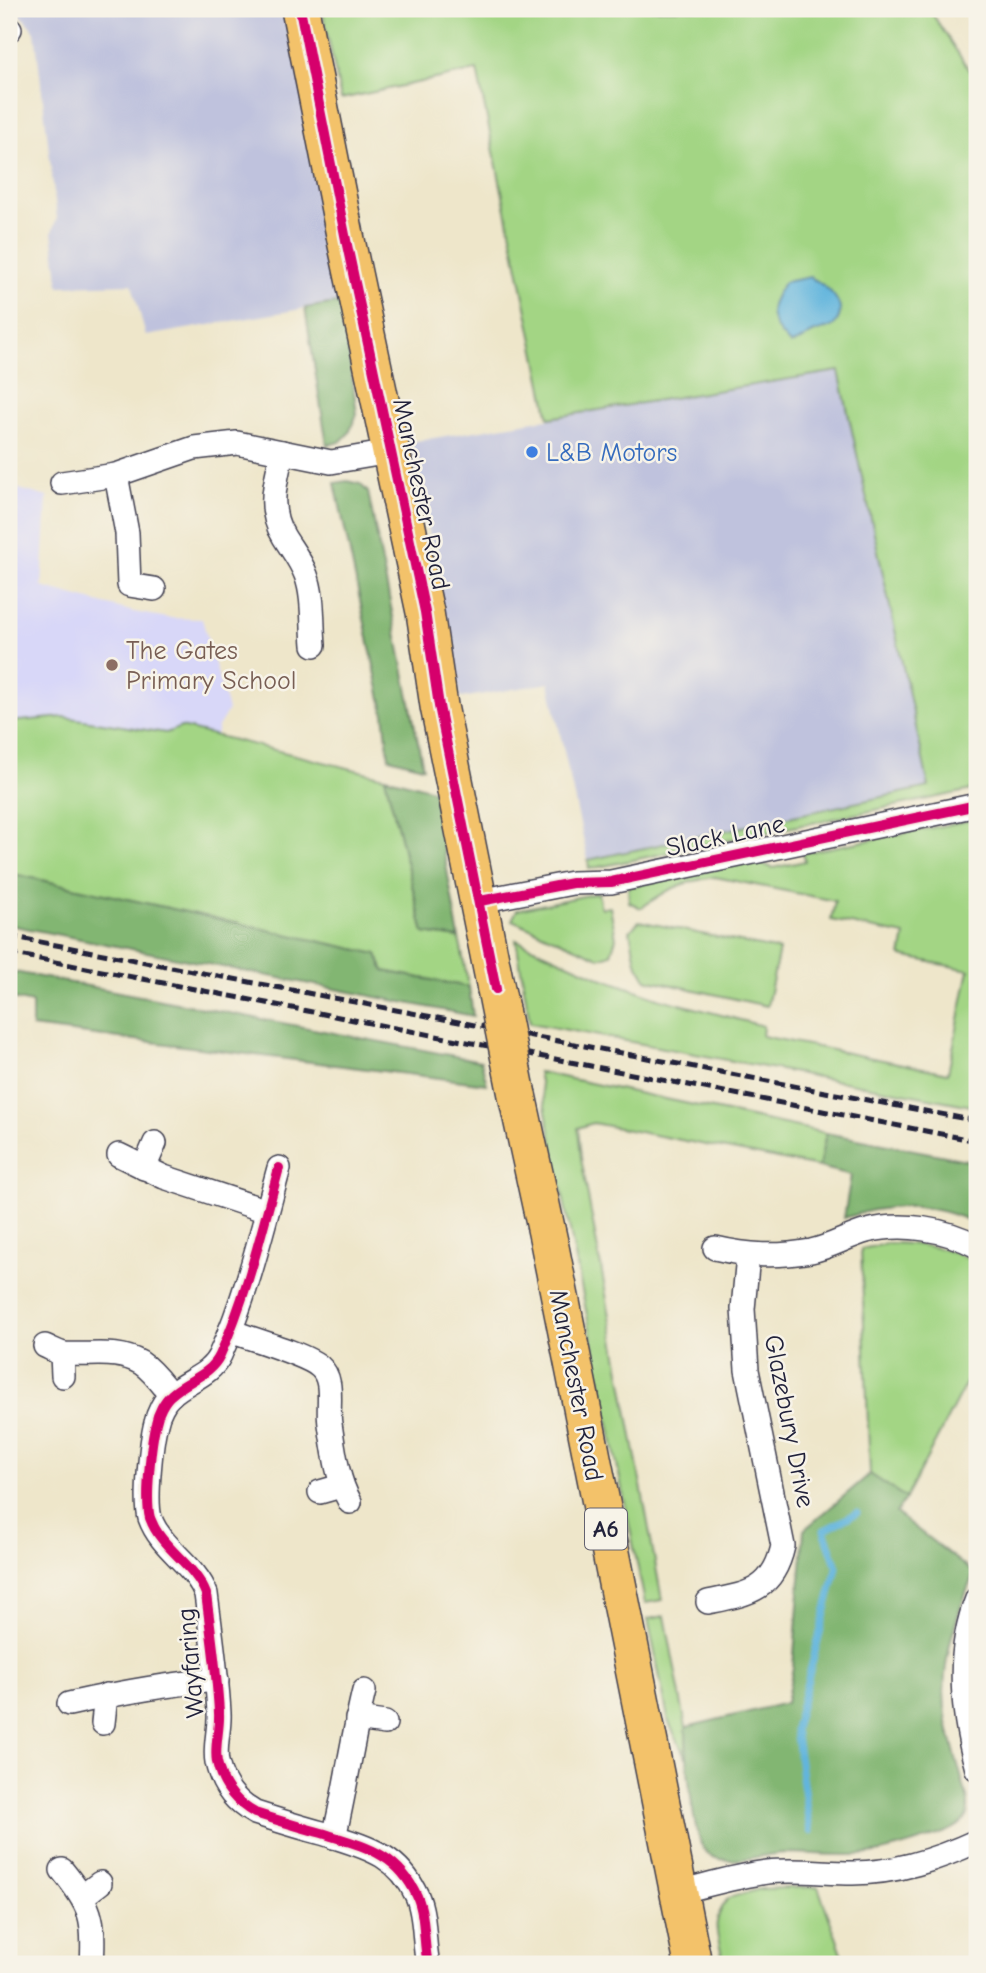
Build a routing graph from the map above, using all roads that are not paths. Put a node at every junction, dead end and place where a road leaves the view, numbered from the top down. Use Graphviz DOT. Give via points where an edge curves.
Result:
graph roads {
  1 [pos="300,9"];
  2 [pos="282,452"];
  3 [pos="390,452"];
  4 [pos="116,475"];
  5 [pos="62,483"];
  6 [pos="154,589"];
  7 [pos="314,645"];
  8 [pos="977,805"];
  9 [pos="480,901"];
  10 [pos="155,1143"];
  11 [pos="119,1155"];
  12 [pos="144,1168"];
  13 [pos="279,1168"];
  14 [pos="267,1211"];
  15 [pos="977,1246"];
  16 [pos="715,1248"];
  17 [pos="748,1255"];
  18 [pos="230,1331"];
  19 [pos="57,1358"];
  20 [pos="171,1395"];
  21 [pos="337,1494"];
  22 [pos="977,1600"];
  23 [pos="708,1602"];
  24 [pos="217,1680"];
  25 [pos="364,1690"];
  26 [pos="106,1695"];
  27 [pos="69,1704"];
  28 [pos="357,1719"];
  29 [pos="103,1723"];
  30 [pos="385,1723"];
  31 [pos="977,1769"];
  32 [pos="334,1837"];
  33 [pos="977,1841"];
  34 [pos="62,1870"];
  35 [pos="678,1892"];
  36 [pos="92,1964"];
  37 [pos="428,1964"];
  38 [pos="694,1964"];
  1 -- 3 [label="main road, Manchester Road / A6"];
  2 -- 3 [label="street" via="331,462"];
  2 -- 4 [label="street" via="237,443 194,448"];
  2 -- 7 [label="street" via="272,500 282,534 307,577 302,615"];
  3 -- 9 [label="main road, Manchester Road / A6"];
  4 -- 5 [label="street"];
  4 -- 6 [label="street" via="127,533 125,593"];
  8 -- 9 [label="street, Slack Lane" via="611,882 572,883"];
  9 -- 35 [label="main road, Manchester Road / A6, bridge"];
  10 -- 12 [label="street"];
  11 -- 12 [label="street"];
  12 -- 14 [label="street"];
  13 -- 14 [label="street, Wayfaring"];
  14 -- 18 [label="street, Wayfaring"];
  15 -- 17 [label="street" via="941,1232 889,1227 813,1250"];
  16 -- 17 [label="street"];
  17 -- 23 [label="street, Glazebury Drive" via="743,1309 747,1370 783,1546 764,1597 744,1595"];
  18 -- 20 [label="street, Wayfaring" via="211,1367"];
  18 -- 21 [label="street" via="312,1361 326,1373"];
  19 -- 20 [label="street" via="106,1353 125,1356 153,1373"];
  20 -- 24 [label="street, Wayfaring" via="156,1423 150,1518 202,1582"];
  22 -- 31 [label="street" via="962,1668 967,1731"];
  24 -- 26 [label="street"];
  24 -- 32 [label="street, Wayfaring" via="217,1760 230,1793 255,1813"];
  25 -- 28 [label="street"];
  26 -- 27 [label="street"];
  26 -- 29 [label="street"];
  28 -- 30 [label="street"];
  28 -- 32 [label="street"];
  32 -- 37 [label="street, Wayfaring" via="377,1852 409,1883 421,1910"];
  33 -- 35 [label="street" via="945,1856 893,1870 766,1872"];
  34 -- 36 [label="street" via="92,1890"];
  35 -- 38 [label="main road, Manchester Road / A6"];
}
